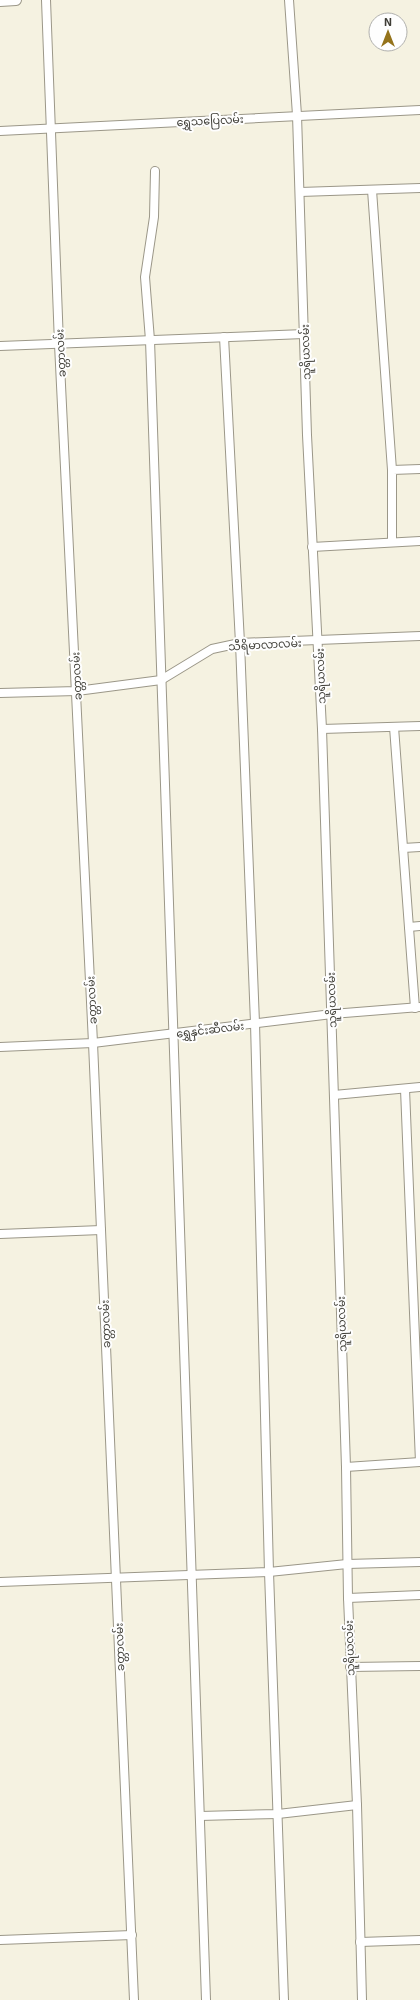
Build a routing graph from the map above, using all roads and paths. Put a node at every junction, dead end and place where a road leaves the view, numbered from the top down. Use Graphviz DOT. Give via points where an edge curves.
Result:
graph roads {
  1 [pos="16,0"];
  2 [pos="46,0"];
  3 [pos="289,0"];
  4 [pos="0,1"];
  5 [pos="420,110"];
  6 [pos="297,115"];
  7 [pos="52,128"];
  8 [pos="0,131"];
  9 [pos="155,171"];
  10 [pos="420,188"];
  11 [pos="372,190"];
  12 [pos="300,192"];
  13 [pos="304,334"];
  14 [pos="224,337"];
  15 [pos="150,340"];
  16 [pos="60,344"];
  17 [pos="0,346"];
  18 [pos="420,469"];
  19 [pos="392,470"];
  20 [pos="392,541"];
  21 [pos="420,541"];
  22 [pos="312,547"];
  23 [pos="420,636"];
  24 [pos="319,641"];
  25 [pos="240,643"];
  26 [pos="161,680"];
  27 [pos="77,691"];
  28 [pos="0,694"];
  29 [pos="420,726"];
  30 [pos="394,728"];
  31 [pos="322,730"];
  32 [pos="420,847"];
  33 [pos="403,848"];
  34 [pos="420,926"];
  35 [pos="409,927"];
  36 [pos="418,1008"];
  37 [pos="332,1014"];
  38 [pos="254,1023"];
  39 [pos="173,1033"];
  40 [pos="93,1043"];
  41 [pos="0,1047"];
  42 [pos="420,1087"];
  43 [pos="405,1089"];
  44 [pos="334,1095"];
  45 [pos="101,1230"];
  46 [pos="0,1234"];
  47 [pos="420,1462"];
  48 [pos="346,1467"];
  49 [pos="420,1562"];
  50 [pos="347,1564"];
  51 [pos="269,1572"];
  52 [pos="191,1575"];
  53 [pos="116,1578"];
  54 [pos="0,1582"];
  55 [pos="420,1595"];
  56 [pos="348,1598"];
  57 [pos="350,1666"];
  58 [pos="420,1666"];
  59 [pos="357,1805"];
  60 [pos="278,1814"];
  61 [pos="200,1816"];
  62 [pos="132,1935"];
  63 [pos="0,1940"];
  64 [pos="420,1940"];
  65 [pos="360,1942"];
  66 [pos="134,2000"];
  67 [pos="206,2000"];
  68 [pos="284,2000"];
  69 [pos="362,2000"];
  1 -- 4 [label="main road"];
  2 -- 7 [label="street, ခတ္တာလမ်း"];
  3 -- 6 [label="street, သူရိယလမ်း"];
  5 -- 6 [label="street, ရွှေသပြေလမ်း"];
  6 -- 7 [label="street, ရွှေသပြေလမ်း"];
  6 -- 12 [label="street, သူရိယလမ်း"];
  7 -- 8 [label="street, ရွှေသပြေလမ်း"];
  7 -- 16 [label="street, ခတ္တာလမ်း"];
  9 -- 15 [label="street" via="154,217 145,277"];
  10 -- 11 [label="street"];
  11 -- 12 [label="street"];
  11 -- 19 [label="street"];
  12 -- 13 [label="street, သူရိယလမ်း"];
  13 -- 14 [label="street"];
  13 -- 22 [label="street, သူရိယလမ်း"];
  14 -- 15 [label="street"];
  14 -- 25 [label="street"];
  15 -- 16 [label="street"];
  15 -- 26 [label="street"];
  16 -- 17 [label="street"];
  16 -- 27 [label="street, ခတ္တာလမ်း"];
  18 -- 19 [label="street"];
  19 -- 20 [label="street"];
  20 -- 21 [label="street"];
  20 -- 22 [label="street"];
  22 -- 24 [label="street, သူရိယလမ်း"];
  23 -- 24 [label="street, သီရိမာလာလမ်း"];
  24 -- 25 [label="street, သီရိမာလာလမ်း"];
  24 -- 31 [label="street, သူရိယလမ်း"];
  25 -- 26 [label="street, သီရိမာလာလမ်း" via="212,649"];
  25 -- 38 [label="street"];
  26 -- 27 [label="street, သီရိမာလာလမ်း"];
  26 -- 39 [label="street"];
  27 -- 28 [label="street, သီရိမာလာလမ်း"];
  27 -- 40 [label="street, ခတ္တာလမ်း"];
  29 -- 30 [label="street"];
  30 -- 31 [label="street"];
  30 -- 33 [label="street"];
  31 -- 37 [label="street, သူရိယလမ်း"];
  32 -- 33 [label="street"];
  33 -- 35 [label="street"];
  34 -- 35 [label="street"];
  35 -- 36 [label="street"];
  36 -- 37 [label="street, ရွှေနှင်းဆီလမ်း"];
  37 -- 38 [label="street, ရွှေနှင်းဆီလမ်း"];
  37 -- 44 [label="street, သူရိယလမ်း"];
  38 -- 39 [label="street, ရွှေနှင်းဆီလမ်း"];
  38 -- 51 [label="street"];
  39 -- 40 [label="street, ရွှေနှင်းဆီလမ်း"];
  39 -- 52 [label="street"];
  40 -- 41 [label="street, ရွှေနှင်းဆီလမ်း"];
  40 -- 45 [label="street, ခတ္တာလမ်း"];
  42 -- 43 [label="street"];
  43 -- 44 [label="street"];
  43 -- 47 [label="street"];
  44 -- 48 [label="street, သူရိယလမ်း"];
  45 -- 46 [label="street"];
  45 -- 53 [label="street, ခတ္တာလမ်း"];
  47 -- 48 [label="street"];
  48 -- 50 [label="street, သူရိယလမ်း"];
  49 -- 50 [label="street"];
  50 -- 51 [label="street"];
  50 -- 56 [label="street, သူရိယလမ်း"];
  51 -- 52 [label="street"];
  51 -- 60 [label="street"];
  52 -- 53 [label="street"];
  52 -- 61 [label="street"];
  53 -- 54 [label="street"];
  53 -- 62 [label="street, ခတ္တာလမ်း"];
  55 -- 56 [label="street"];
  56 -- 57 [label="street, သူရိယလမ်း"];
  57 -- 58 [label="street"];
  57 -- 59 [label="street, သူရိယလမ်း"];
  59 -- 60 [label="street"];
  59 -- 65 [label="street, သူရိယလမ်း"];
  60 -- 61 [label="street"];
  60 -- 68 [label="street"];
  61 -- 67 [label="street"];
  62 -- 63 [label="street"];
  62 -- 66 [label="street, ခတ္တာလမ်း"];
  64 -- 65 [label="street"];
  65 -- 69 [label="street, သူရိယလမ်း"];
}
